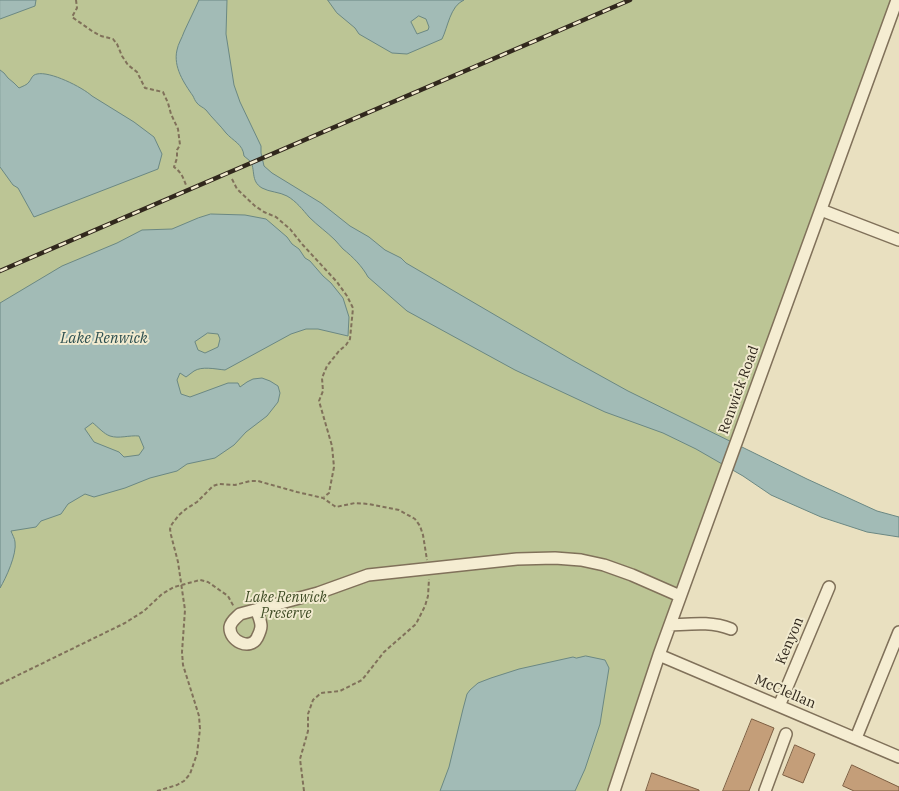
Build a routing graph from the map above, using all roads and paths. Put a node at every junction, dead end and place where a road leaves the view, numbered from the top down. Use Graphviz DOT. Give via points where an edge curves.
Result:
graph roads {
  1 [pos="76,0"];
  2 [pos="897,0"];
  3 [pos="232,179"];
  4 [pos="186,185"];
  5 [pos="821,210"];
  6 [pos="899,240"];
  7 [pos="323,498"];
  8 [pos="428,568"];
  9 [pos="182,584"];
  10 [pos="829,588"];
  11 [pos="680,596"];
  12 [pos="257,610"];
  13 [pos="240,614"];
  14 [pos="670,625"];
  15 [pos="731,629"];
  16 [pos="899,632"];
  17 [pos="659,654"];
  18 [pos="0,684"];
  19 [pos="779,706"];
  20 [pos="786,734"];
  21 [pos="856,738"];
  22 [pos="899,757"];
  23 [pos="157,791"];
  24 [pos="304,791"];
  25 [pos="614,791"];
  26 [pos="765,791"];
  1 -- 4 [label="path" via="77,8 72,17 101,36 113,39 145,88 163,92 178,129 180,146 174,167"];
  2 -- 5 [label="street, Renwick Road"];
  3 -- 7 [label="path" via="237,189 255,206 276,216 290,229 337,282 353,308 350,339 327,366 322,378 323,392 319,401 332,446 334,467 329,493"];
  5 -- 6 [label="street"];
  5 -- 11 [label="street, Renwick Road"];
  7 -- 8 [label="path" via="336,507 369,504 399,510 415,519 423,535"];
  7 -- 9 [label="path" via="258,481 213,486 172,524 171,535"];
  8 -- 11 [label="street" via="517,558 581,560 632,575"];
  8 -- 12 [label="street" via="368,575"];
  8 -- 24 [label="path" via="428,596 416,624 384,652 362,680 340,691 321,693 313,700 300,760"];
  9 -- 13 [label="path" via="200,580 208,582 228,596"];
  9 -- 18 [label="path" via="162,594 125,623"];
  9 -- 23 [label="path" via="185,610 183,665 199,716 200,740 190,774 177,785"];
  10 -- 19 [label="street, Kenyon"];
  11 -- 14 [label="street, Renwick Road"];
  12 -- 13 [label="street"];
  12 -- 13 [label="street" via="261,626 256,641 249,644 237,641 232,634 230,627"];
  14 -- 15 [label="street" via="710,624"];
  14 -- 17 [label="street, Renwick Road"];
  16 -- 21 [label="street"];
  17 -- 19 [label="street, McClellan"];
  17 -- 25 [label="street, Renwick Road"];
  19 -- 21 [label="street, McClellan"];
  20 -- 26 [label="street"];
  21 -- 22 [label="street, McClellan"];
}
